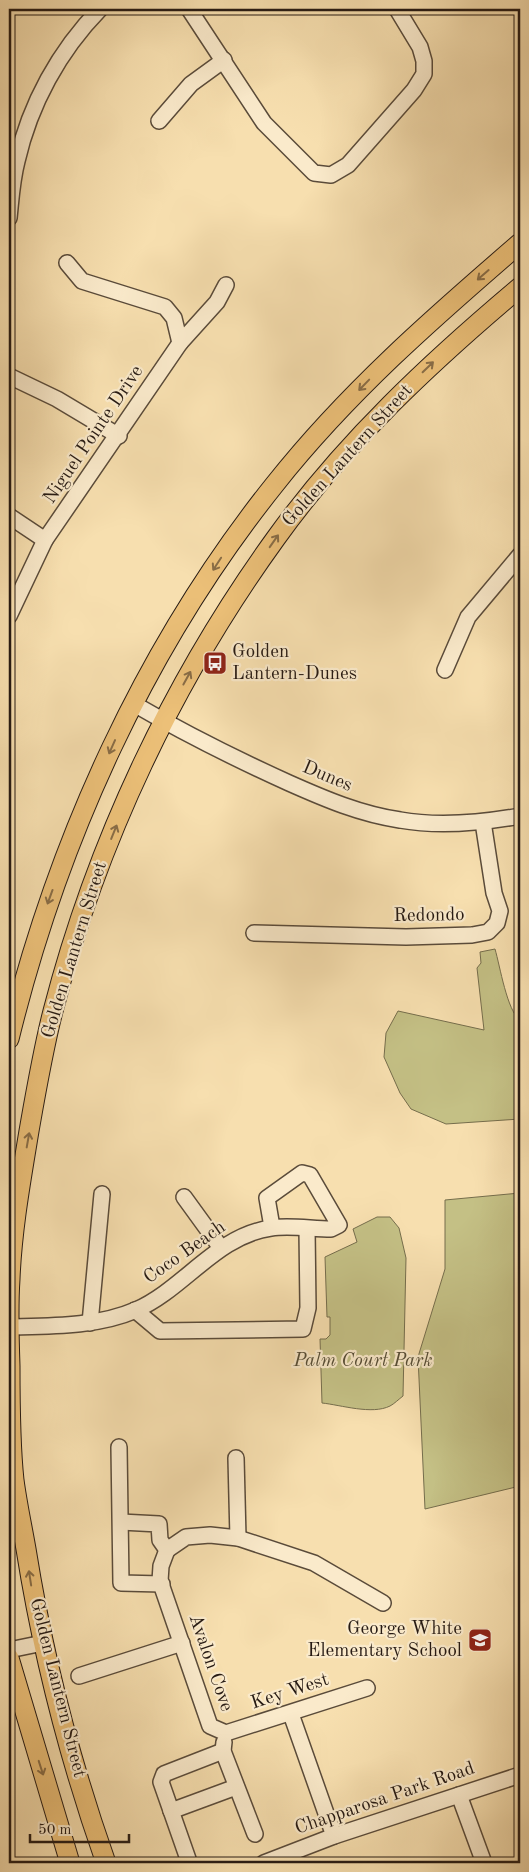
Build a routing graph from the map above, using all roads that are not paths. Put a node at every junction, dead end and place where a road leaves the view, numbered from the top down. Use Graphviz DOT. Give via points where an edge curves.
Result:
graph roads {
  1 [pos="100,9"];
  2 [pos="189,9"];
  3 [pos="397,9"];
  4 [pos="224,60"];
  5 [pos="159,121"];
  6 [pos="9,218"];
  7 [pos="520,243"];
  8 [pos="67,263"];
  9 [pos="226,286"];
  10 [pos="520,287"];
  11 [pos="180,343"];
  12 [pos="9,376"];
  13 [pos="119,436"];
  14 [pos="9,516"];
  15 [pos="45,540"];
  16 [pos="520,555"];
  17 [pos="9,616"];
  18 [pos="445,670"];
  19 [pos="134,704"];
  20 [pos="163,720"];
  21 [pos="520,816"];
  22 [pos="483,822"];
  23 [pos="254,933"];
  24 [pos="9,1038"];
  25 [pos="102,1194"];
  26 [pos="184,1197"];
  27 [pos="272,1227"];
  28 [pos="307,1229"];
  29 [pos="221,1248"];
  30 [pos="135,1310"];
  31 [pos="90,1322"];
  32 [pos="9,1327"];
  33 [pos="119,1447"];
  34 [pos="236,1458"];
  35 [pos="121,1522"];
  36 [pos="238,1538"];
  37 [pos="168,1550"];
  38 [pos="162,1584"];
  39 [pos="383,1603"];
  40 [pos="182,1642"];
  41 [pos="42,1643"];
  42 [pos="9,1650"];
  43 [pos="9,1658"];
  44 [pos="79,1676"];
  45 [pos="367,1688"];
  46 [pos="291,1714"];
  47 [pos="226,1733"];
  48 [pos="223,1751"];
  49 [pos="520,1775"];
  50 [pos="236,1786"];
  51 [pos="459,1795"];
  52 [pos="171,1810"];
  53 [pos="255,1834"];
  54 [pos="334,1836"];
  55 [pos="188,1859"];
  56 [pos="70,1863"];
  57 [pos="106,1863"];
  58 [pos="264,1863"];
  59 [pos="484,1863"];
  1 -- 6 [label="street" via="64,51 48,78 16,162"];
  2 -- 4 [label="street"];
  3 -- 4 [label="street" via="420,47 424,74 414,90 348,165 330,175 314,173 264,122"];
  4 -- 5 [label="street" via="191,84"];
  7 -- 19 [label="main road, Golden Lantern Street, one-way" via="391,356 276,483 208,579 164,648"];
  8 -- 11 [label="street" via="82,281 164,308 174,318"];
  9 -- 11 [label="street, Niguel Pointe Drive" via="217,302"];
  20 -- 10 [label="main road, Golden Lantern Street, one-way" via="226,611 278,535 327,474 411,384"];
  11 -- 13 [label="street, Niguel Pointe Drive"];
  12 -- 13 [label="street" via="57,399"];
  13 -- 15 [label="street, Niguel Pointe Drive"];
  14 -- 15 [label="street"];
  15 -- 17 [label="street, Niguel Pointe Drive"];
  16 -- 18 [label="street" via="468,617"];
  19 -- 20 [label="street, Dunes"];
  19 -- 24 [label="main road, Golden Lantern Street, one-way" via="66,852 29,961"];
  20 -- 22 [label="street, Dunes" via="251,766 352,810 401,821"];
  32 -- 20 [label="main road, Golden Lantern Street, one-way" via="17,1206 53,1013 93,884"];
  21 -- 22 [label="street, Dunes"];
  22 -- 23 [label="street, Redondo" via="494,893 500,911 497,923 488,932 406,937"];
  25 -- 31 [label="street"];
  26 -- 29 [label="street"];
  27 -- 28 [label="street, Coco Beach"];
  27 -- 28 [label="street, Coco Beach" via="266,1198 302,1173 307,1173 339,1225 332,1229"];
  27 -- 29 [label="street, Coco Beach" via="248,1234"];
  28 -- 30 [label="street" via="308,1308 303,1329 160,1331"];
  29 -- 30 [label="street, Coco Beach" via="154,1300"];
  30 -- 31 [label="street, Coco Beach"];
  31 -- 32 [label="street, Coco Beach"];
  41 -- 32 [label="main road, Golden Lantern Street, one-way" via="14,1479"];
  33 -- 35 [label="street"];
  34 -- 36 [label="street"];
  35 -- 37 [label="street" via="159,1524 160,1540"];
  35 -- 38 [label="street" via="121,1583"];
  36 -- 37 [label="street" via="186,1537"];
  36 -- 39 [label="street" via="314,1563"];
  37 -- 38 [label="street, Avalon Cove" via="162,1566"];
  38 -- 40 [label="street, Avalon Cove"];
  40 -- 44 [label="street"];
  40 -- 47 [label="street, Avalon Cove" via="210,1726"];
  41 -- 42 [label="street"];
  41 -- 57 [label="main road, Golden Lantern Street" via="71,1757"];
  43 -- 56 [label="main road, Golden Lantern Street, one-way"];
  45 -- 46 [label="street, Key West"];
  46 -- 47 [label="street, Key West"];
  46 -- 54 [label="street"];
  47 -- 48 [label="street, Avalon Cove"];
  48 -- 50 [label="street, Avalon Cove"];
  48 -- 52 [label="street" via="164,1774 161,1782"];
  49 -- 51 [label="street, Chapparosa Park Road"];
  50 -- 52 [label="street"];
  50 -- 53 [label="street, Avalon Cove"];
  51 -- 54 [label="street, Chapparosa Park Road"];
  51 -- 59 [label="street"];
  52 -- 55 [label="street"];
  54 -- 58 [label="street, Chapparosa Park Road"];
}
